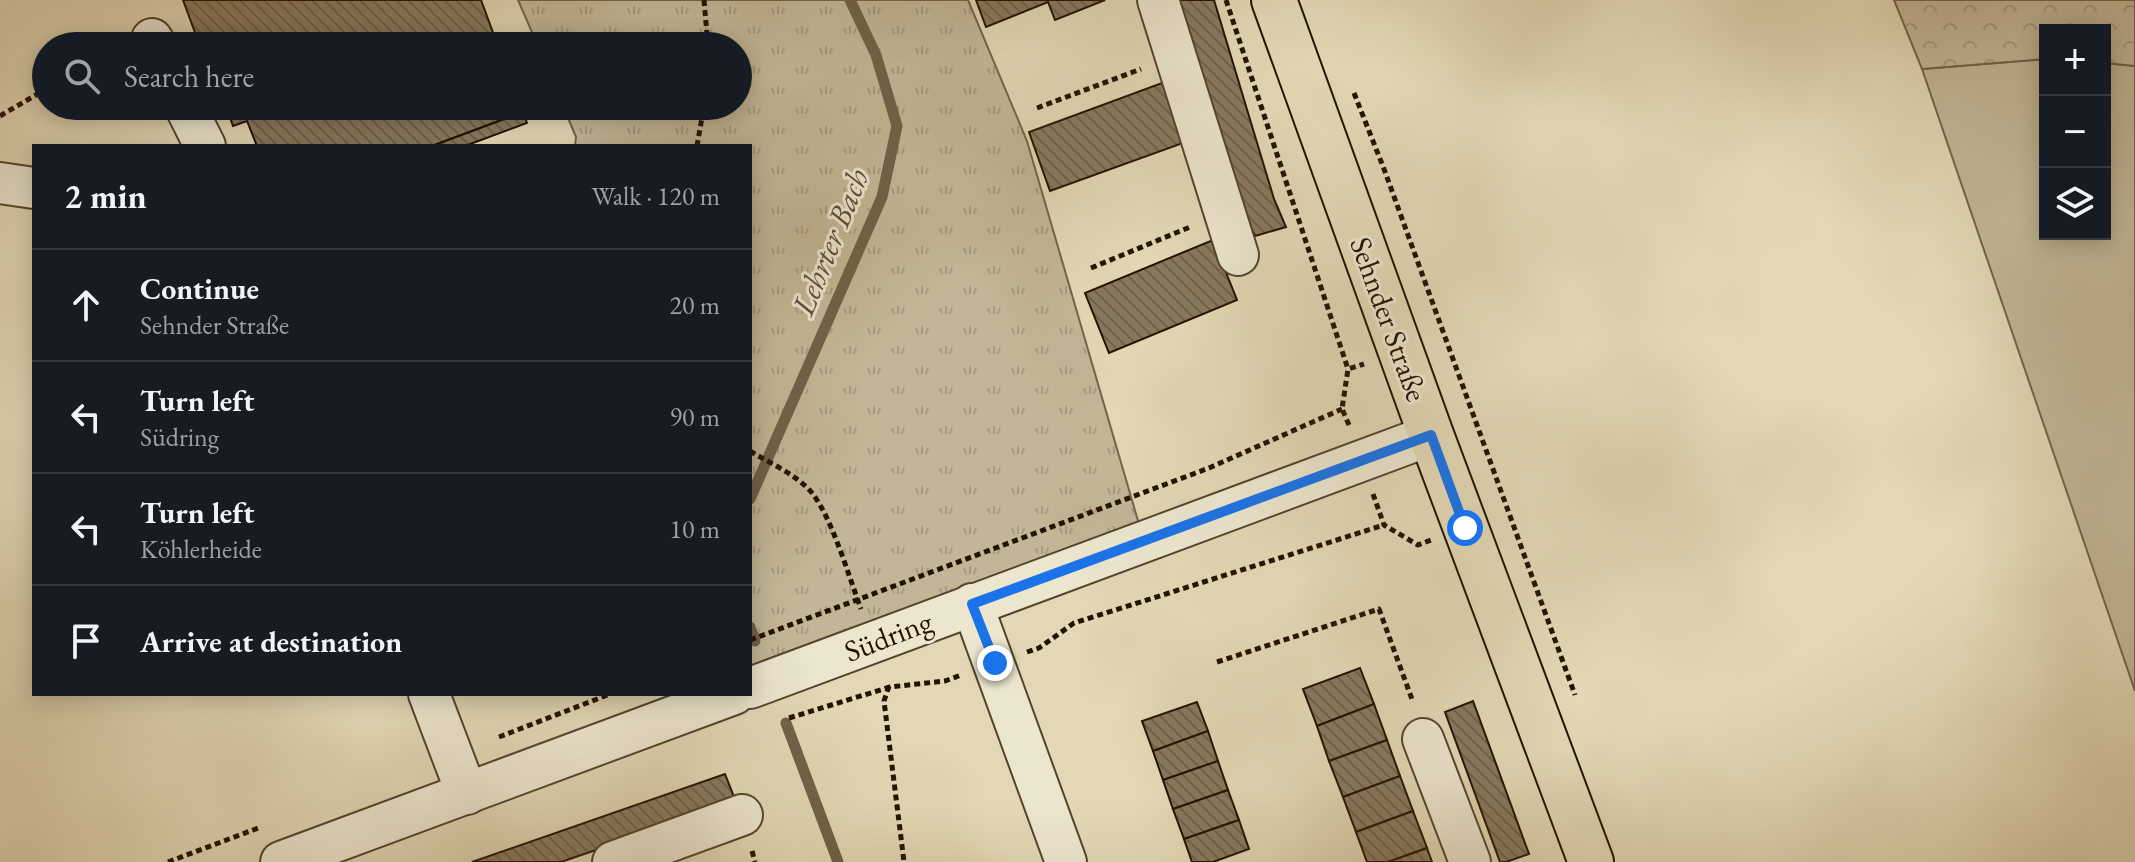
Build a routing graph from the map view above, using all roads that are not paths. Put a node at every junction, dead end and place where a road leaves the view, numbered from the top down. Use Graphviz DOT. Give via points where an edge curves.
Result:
graph roads {
  1 [pos="1158,0"];
  2 [pos="1274,0"];
  3 [pos="192,120"];
  4 [pos="204,144"];
  5 [pos="0,183"];
  6 [pos="32,188"];
  7 [pos="1238,255"];
  8 [pos="1431,435"];
  9 [pos="972,604"];
  10 [pos="752,687"];
  11 [pos="430,696"];
  12 [pos="729,696"];
  13 [pos="1423,739"];
  14 [pos="467,794"];
  15 [pos="742,815"];
  16 [pos="281,862"];
  17 [pos="613,862"];
  18 [pos="1066,862"];
  19 [pos="1470,862"];
  20 [pos="1591,862"];
  1 -- 7 [label="street"];
  2 -- 8 [label="main road, Sehnder Straße"];
  3 -- 4 [label="street"];
  5 -- 6 [label="street"];
  8 -- 9 [label="street, Südring"];
  8 -- 20 [label="main road, Sehnder Straße"];
  9 -- 10 [label="street, Südring"];
  9 -- 18 [label="street"];
  11 -- 14 [label="street"];
  12 -- 14 [label="street"];
  13 -- 19 [label="street"];
  14 -- 16 [label="street"];
  15 -- 17 [label="street"];
}
